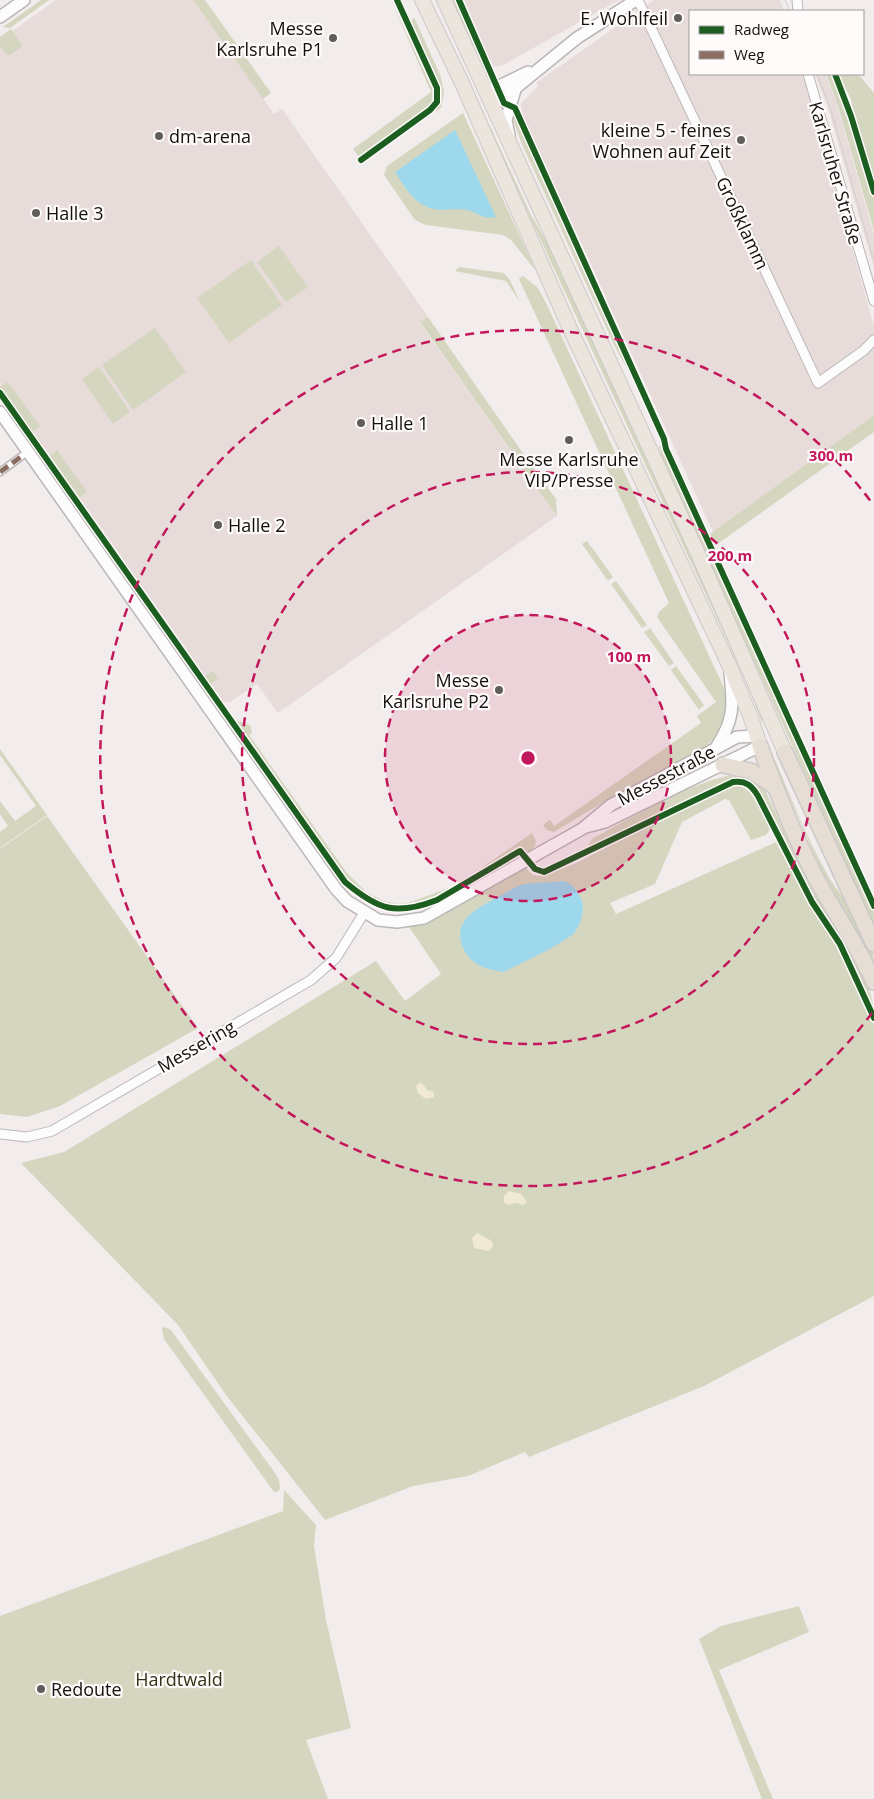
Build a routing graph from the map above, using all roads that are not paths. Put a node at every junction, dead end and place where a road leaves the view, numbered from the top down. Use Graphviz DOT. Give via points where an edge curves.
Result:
graph roads {
  1 [pos="24,0"];
  2 [pos="422,0"];
  3 [pos="444,0"];
  4 [pos="637,0"];
  5 [pos="0,16"];
  6 [pos="538,67"];
  7 [pos="808,75"];
  8 [pos="514,90"];
  9 [pos="482,98"];
  10 [pos="498,118"];
  11 [pos="510,144"];
  12 [pos="874,301"];
  13 [pos="874,340"];
  14 [pos="0,412"];
  15 [pos="22,456"];
  16 [pos="0,472"];
  17 [pos="730,667"];
  18 [pos="768,714"];
  19 [pos="761,740"];
  20 [pos="715,749"];
  21 [pos="785,752"];
  22 [pos="723,765"];
  23 [pos="774,786"];
  24 [pos="582,828"];
  25 [pos="364,913"];
  26 [pos="874,944"];
  27 [pos="874,982"];
  28 [pos="0,1134"];
  1 -- 5 [label="street"];
  2 -- 9 [label="main road" via="462,83"];
  3 -- 9 [label="main road"];
  4 -- 6 [label="street"];
  4 -- 13 [label="street, Großklamm" via="818,383"];
  6 -- 8 [label="street"];
  6 -- 9 [label="street"];
  7 -- 12 [label="street, Karlsruher Straße"];
  8 -- 9 [label="street" via="502,99"];
  8 -- 11 [label="street" via="506,120"];
  9 -- 10 [label="main road"];
  9 -- 10 [label="main road" via="484,106"];
  9 -- 17 [label="main road" via="572,331"];
  10 -- 11 [label="main road"];
  11 -- 18 [label="main road"];
  14 -- 25 [label="street, Messestraße" via="336,889"];
  15 -- 16 [label="street"];
  17 -- 19 [label="main road"];
  17 -- 20 [label="street" via="732,714 726,733"];
  18 -- 19 [label="main road" via="769,731"];
  18 -- 21 [label="main road"];
  19 -- 20 [label="street, Messestraße" via="737,737"];
  19 -- 21 [label="main road"];
  19 -- 22 [label="street, Messestraße"];
  19 -- 23 [label="highway"];
  20 -- 24 [label="street, Messestraße" via="611,804"];
  21 -- 26 [label="highway"];
  22 -- 23 [label="highway" via="751,771"];
  22 -- 24 [label="street, Messestraße" via="605,822"];
  23 -- 27 [label="highway" via="814,876 858,948"];
  24 -- 25 [label="street, Messestraße" via="424,918 397,922 378,920"];
  25 -- 28 [label="street, Messering" via="331,964 293,992 52,1131 27,1137"];
}
